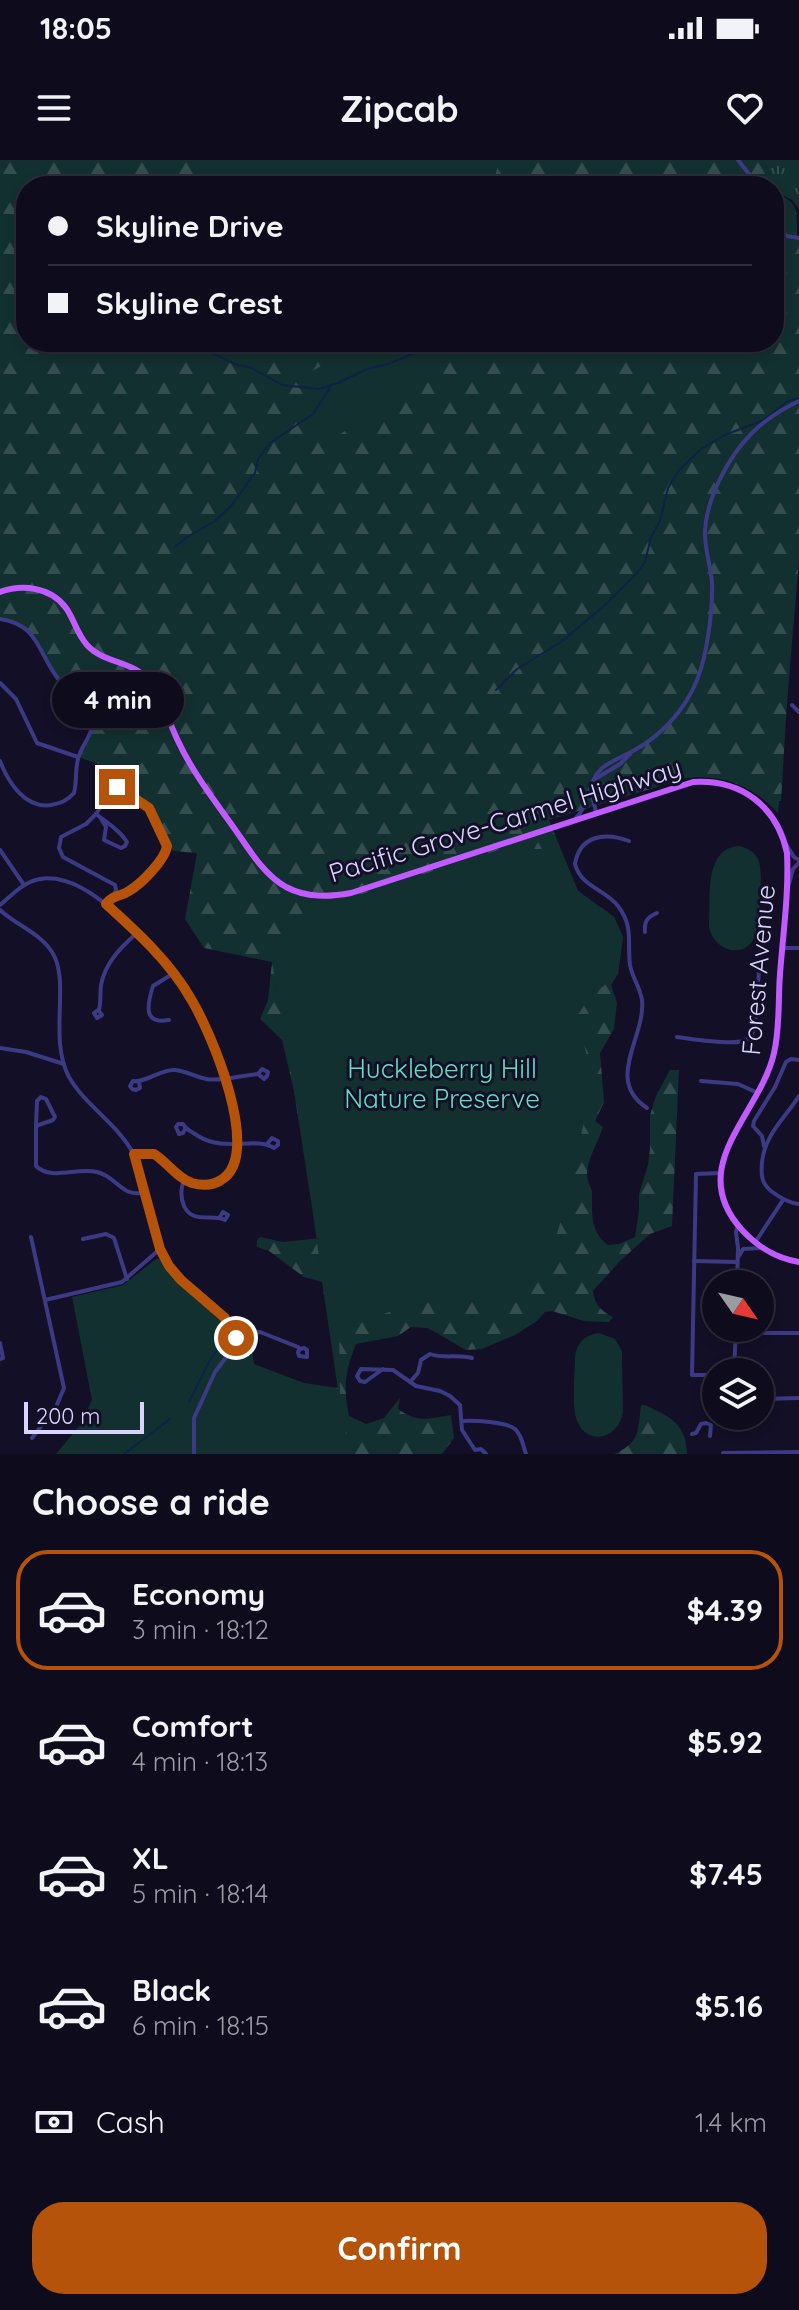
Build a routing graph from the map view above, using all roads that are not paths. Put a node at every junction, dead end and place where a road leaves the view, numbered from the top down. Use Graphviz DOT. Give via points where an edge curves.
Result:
graph roads {
  1 [pos="799,401"];
  2 [pos="0,592"];
  3 [pos="0,619"];
  4 [pos="0,683"];
  5 [pos="792,705"];
  6 [pos="799,712"];
  7 [pos="78,757"];
  8 [pos="0,761"];
  9 [pos="590,789"];
  10 [pos="596,812"];
  11 [pos="98,815"];
  12 [pos="574,819"];
  13 [pos="777,823"];
  14 [pos="629,841"];
  15 [pos="785,842"];
  16 [pos="0,850"];
  17 [pos="799,862"];
  18 [pos="788,866"];
  19 [pos="24,885"];
  20 [pos="115,885"];
  21 [pos="132,889"];
  22 [pos="114,895"];
  23 [pos="785,901"];
  24 [pos="106,904"];
  25 [pos="0,908"];
  26 [pos="657,913"];
  27 [pos="645,932"];
  28 [pos="137,933"];
  29 [pos="761,943"];
  30 [pos="782,948"];
  31 [pos="799,948"];
  32 [pos="174,973"];
  33 [pos="99,1010"];
  34 [pos="169,1020"];
  35 [pos="677,1037"];
  36 [pos="60,1046"];
  37 [pos="0,1048"];
  38 [pos="46,1058"];
  39 [pos="799,1060"];
  40 [pos="64,1064"];
  41 [pos="67,1073"];
  42 [pos="258,1074"];
  43 [pos="226,1077"];
  44 [pos="701,1081"];
  45 [pos="139,1082"];
  46 [pos="758,1093"];
  47 [pos="799,1096"];
  48 [pos="647,1108"];
  49 [pos="36,1126"];
  50 [pos="185,1129"];
  51 [pos="760,1133"];
  52 [pos="770,1135"];
  53 [pos="268,1143"];
  54 [pos="236,1145"];
  55 [pos="764,1148"];
  56 [pos="134,1154"];
  57 [pos="721,1173"];
  58 [pos="184,1179"];
  59 [pos="146,1192"];
  60 [pos="783,1200"];
  61 [pos="799,1204"];
  62 [pos="220,1217"];
  63 [pos="738,1225"];
  64 [pos="31,1237"];
  65 [pos="83,1239"];
  66 [pos="758,1245"];
  67 [pos="160,1249"];
  68 [pos="694,1261"];
  69 [pos="737,1262"];
  70 [pos="799,1262"];
  71 [pos="737,1270"];
  72 [pos="127,1279"];
  73 [pos="45,1300"];
  74 [pos="774,1332"];
  75 [pos="799,1333"];
  76 [pos="237,1335"];
  77 [pos="0,1343"];
  78 [pos="300,1349"];
  79 [pos="472,1358"];
  80 [pos="0,1359"];
  81 [pos="383,1369"];
  82 [pos="702,1375"];
  83 [pos="410,1382"];
  84 [pos="799,1398"];
  85 [pos="774,1399"];
  86 [pos="462,1421"];
  87 [pos="692,1434"];
  88 [pos="710,1436"];
  89 [pos="32,1438"];
  90 [pos="799,1452"];
  91 [pos="723,1453"];
  92 [pos="194,1454"];
  93 [pos="486,1454"];
  94 [pos="526,1454"];
  1 -- 9 [label="street" via="751,432 733,454 711,502 706,527 712,596 701,669 687,699 658,734 594,780"];
  2 -- 12 [label="main road, Pacific Grove-Carmel Highway" via="20,587 54,596 93,651 144,676 200,780 266,872 298,892 351,893"];
  3 -- 7 [label="street" via="30,633 58,679 90,715 92,731"];
  4 -- 7 [label="street" via="16,699 37,743"];
  5 -- 6 [label="street"];
  7 -- 8 [label="street" via="71,797 43,806 15,788"];
  9 -- 10 [label="street"];
  9 -- 12 [label="street" via="585,807"];
  10 -- 12 [label="main road, Pacific Grove-Carmel Highway"];
  10 -- 13 [label="main road, Pacific Grove-Carmel Highway" via="703,781 745,793"];
  11 -- 11 [label="street" via="124,837 125,846 104,840 106,827"];
  11 -- 20 [label="street" via="64,834 59,853"];
  11 -- 21 [label="street" via="112,789 121,788 149,808 167,842 163,858"];
  13 -- 15 [label="main road, Forest Avenue"];
  14 -- 48 [label="street" via="597,837 581,849 575,864 583,880 616,903 629,927 630,966 642,1007 629,1058 629,1083 633,1098"];
  15 -- 17 [label="street"];
  15 -- 18 [label="main road, Forest Avenue"];
  16 -- 19 [label="street"];
  17 -- 18 [label="street"];
  17 -- 23 [label="street"];
  18 -- 23 [label="main road, Forest Avenue"];
  19 -- 24 [label="street" via="38,879 61,880"];
  19 -- 25 [label="street"];
  20 -- 21 [label="street"];
  20 -- 22 [label="street"];
  21 -- 22 [label="street"];
  22 -- 24 [label="street"];
  23 -- 30 [label="main road, Forest Avenue"];
  24 -- 28 [label="street"];
  25 -- 36 [label="street" via="54,956"];
  26 -- 27 [label="street" via="647,919"];
  28 -- 32 [label="street"];
  28 -- 33 [label="street" via="106,970"];
  29 -- 35 [label="street" via="751,1036 739,1041"];
  30 -- 31 [label="street"];
  30 -- 46 [label="main road, Forest Avenue" via="775,1049"];
  32 -- 34 [label="street" via="153,986 149,1008 153,1019"];
  32 -- 43 [label="street" via="210,1033"];
  36 -- 38 [label="street"];
  36 -- 40 [label="street"];
  37 -- 38 [label="street"];
  38 -- 40 [label="street"];
  38 -- 41 [label="street"];
  39 -- 51 [label="street" via="784,1064 754,1121"];
  40 -- 41 [label="street"];
  41 -- 56 [label="street"];
  42 -- 43 [label="street"];
  43 -- 45 [label="street" via="206,1079 174,1070"];
  43 -- 54 [label="street"];
  44 -- 46 [label="street" via="738,1084"];
  46 -- 57 [label="main road, Forest Avenue" via="726,1149"];
  47 -- 52 [label="street"];
  49 -- 49 [label="street" via="37,1101 41,1097 55,1117"];
  49 -- 59 [label="street" via="36,1166 41,1171 92,1171 130,1194"];
  50 -- 54 [label="street" via="208,1142"];
  51 -- 52 [label="street"];
  51 -- 55 [label="street"];
  52 -- 55 [label="street"];
  53 -- 54 [label="street"];
  54 -- 58 [label="street" via="234,1165 225,1178 206,1186"];
  55 -- 60 [label="street" via="764,1183"];
  56 -- 58 [label="street" via="154,1154"];
  56 -- 59 [label="street"];
  57 -- 63 [label="main road" via="728,1210"];
  57 -- 68 [label="street" via="696,1174"];
  58 -- 62 [label="street" via="181,1198 186,1211 202,1219"];
  59 -- 67 [label="street"];
  60 -- 61 [label="street"];
  60 -- 66 [label="street"];
  63 -- 66 [label="main road"];
  63 -- 69 [label="street"];
  64 -- 73 [label="street"];
  65 -- 72 [label="street" via="106,1234 114,1238"];
  66 -- 69 [label="street" via="743,1249"];
  66 -- 70 [label="main road"];
  67 -- 72 [label="street"];
  67 -- 76 [label="street" via="174,1273"];
  68 -- 69 [label="street"];
  68 -- 82 [label="street" via="692,1375"];
  69 -- 71 [label="street"];
  72 -- 73 [label="street"];
  73 -- 89 [label="street" via="64,1388"];
  74 -- 75 [label="street"];
  76 -- 78 [label="street" via="260,1332"];
  76 -- 92 [label="street" via="194,1418"];
  77 -- 80 [label="street"];
  79 -- 83 [label="street" via="430,1354"];
  81 -- 81 [label="street" via="365,1382 357,1376 361,1369"];
  81 -- 83 [label="street"];
  83 -- 86 [label="street" via="450,1396 460,1405"];
  84 -- 85 [label="street"];
  86 -- 93 [label="street" via="475,1450"];
  86 -- 94 [label="street" via="510,1425"];
  87 -- 88 [label="street" via="706,1423 712,1428"];
  90 -- 91 [label="street"];
}
